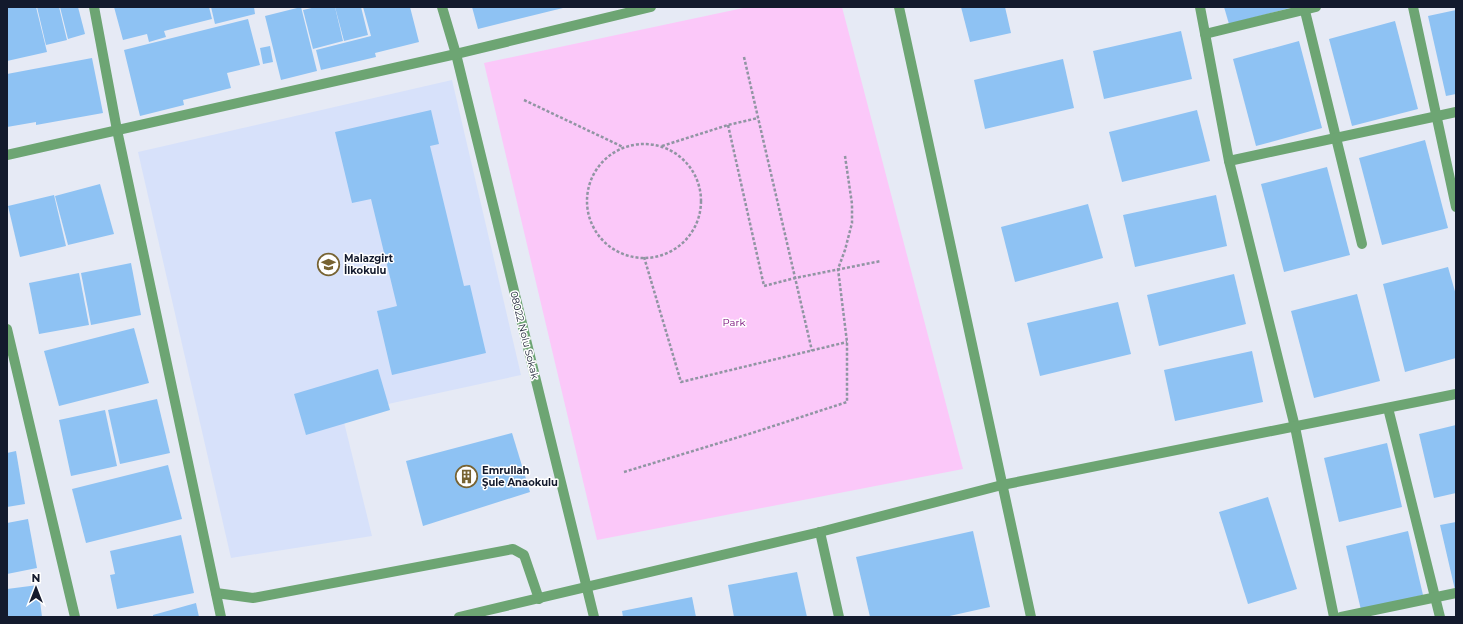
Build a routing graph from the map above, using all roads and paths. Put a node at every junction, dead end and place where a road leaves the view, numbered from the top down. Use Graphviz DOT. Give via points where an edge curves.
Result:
graph roads {
  1 [pos="94,7"];
  2 [pos="442,7"];
  3 [pos="651,7"];
  4 [pos="900,7"];
  5 [pos="1200,7"];
  6 [pos="1316,7"];
  7 [pos="1413,7"];
  8 [pos="1304,8"];
  9 [pos="1205,34"];
  10 [pos="456,54"];
  11 [pos="744,56"];
  12 [pos="524,100"];
  13 [pos="1456,112"];
  14 [pos="1436,116"];
  15 [pos="758,118"];
  16 [pos="728,125"];
  17 [pos="117,130"];
  18 [pos="1336,138"];
  19 [pos="661,146"];
  20 [pos="624,147"];
  21 [pos="7,155"];
  22 [pos="845,156"];
  23 [pos="1229,161"];
  24 [pos="1456,207"];
  25 [pos="1362,244"];
  26 [pos="644,258"];
  27 [pos="881,261"];
  28 [pos="838,269"];
  29 [pos="795,278"];
  30 [pos="7,329"];
  31 [pos="847,342"];
  32 [pos="812,351"];
  33 [pos="1456,394"];
  34 [pos="1388,408"];
  35 [pos="1294,427"];
  36 [pos="624,472"];
  37 [pos="1002,485"];
  38 [pos="820,532"];
  39 [pos="587,588"];
  40 [pos="216,593"];
  41 [pos="1456,593"];
  42 [pos="1435,597"];
  43 [pos="539,599"];
  44 [pos="75,617"];
  45 [pos="221,617"];
  46 [pos="459,617"];
  47 [pos="594,617"];
  48 [pos="839,617"];
  49 [pos="1031,617"];
  50 [pos="1334,617"];
  51 [pos="1341,617"];
  52 [pos="1440,617"];
  1 -- 17 [label="street"];
  2 -- 10 [label="street, 08022 Nolu Sokak"];
  3 -- 10 [label="street"];
  4 -- 37 [label="street"];
  5 -- 9 [label="street"];
  6 -- 8 [label="street"];
  7 -- 14 [label="street"];
  8 -- 9 [label="street"];
  8 -- 18 [label="street"];
  9 -- 23 [label="street"];
  10 -- 17 [label="street"];
  10 -- 39 [label="street, 08022 Nolu Sokak"];
  11 -- 15 [label="path"];
  12 -- 20 [label="path"];
  13 -- 14 [label="street"];
  14 -- 18 [label="street"];
  14 -- 24 [label="street"];
  15 -- 16 [label="path"];
  15 -- 29 [label="path"];
  16 -- 19 [label="path"];
  16 -- 29 [label="path" via="764,286"];
  17 -- 21 [label="street"];
  17 -- 40 [label="street"];
  18 -- 23 [label="street"];
  18 -- 25 [label="street"];
  19 -- 20 [label="path" via="642,144"];
  19 -- 26 [label="path" via="678,155 691,168 699,186 701,204 697,223 687,239 672,250 655,257"];
  20 -- 26 [label="path" via="608,157 595,171 588,188 587,207 592,225 602,241 618,252"];
  22 -- 28 [label="path" via="852,223"];
  23 -- 35 [label="street"];
  26 -- 32 [label="path" via="681,382"];
  27 -- 28 [label="path"];
  28 -- 29 [label="path"];
  28 -- 31 [label="path"];
  29 -- 32 [label="path"];
  30 -- 44 [label="street"];
  31 -- 32 [label="path"];
  31 -- 36 [label="path" via="847,402"];
  33 -- 34 [label="street"];
  34 -- 35 [label="street"];
  34 -- 42 [label="street"];
  35 -- 37 [label="street"];
  35 -- 50 [label="street"];
  37 -- 38 [label="street"];
  37 -- 49 [label="street"];
  38 -- 39 [label="street"];
  38 -- 48 [label="street"];
  39 -- 43 [label="street"];
  39 -- 47 [label="street, 08022 Nolu Sokak"];
  40 -- 43 [label="street" via="253,598 513,549 524,554"];
  40 -- 45 [label="street"];
  41 -- 42 [label="street"];
  42 -- 51 [label="street"];
  42 -- 52 [label="street"];
  43 -- 46 [label="street"];
}
